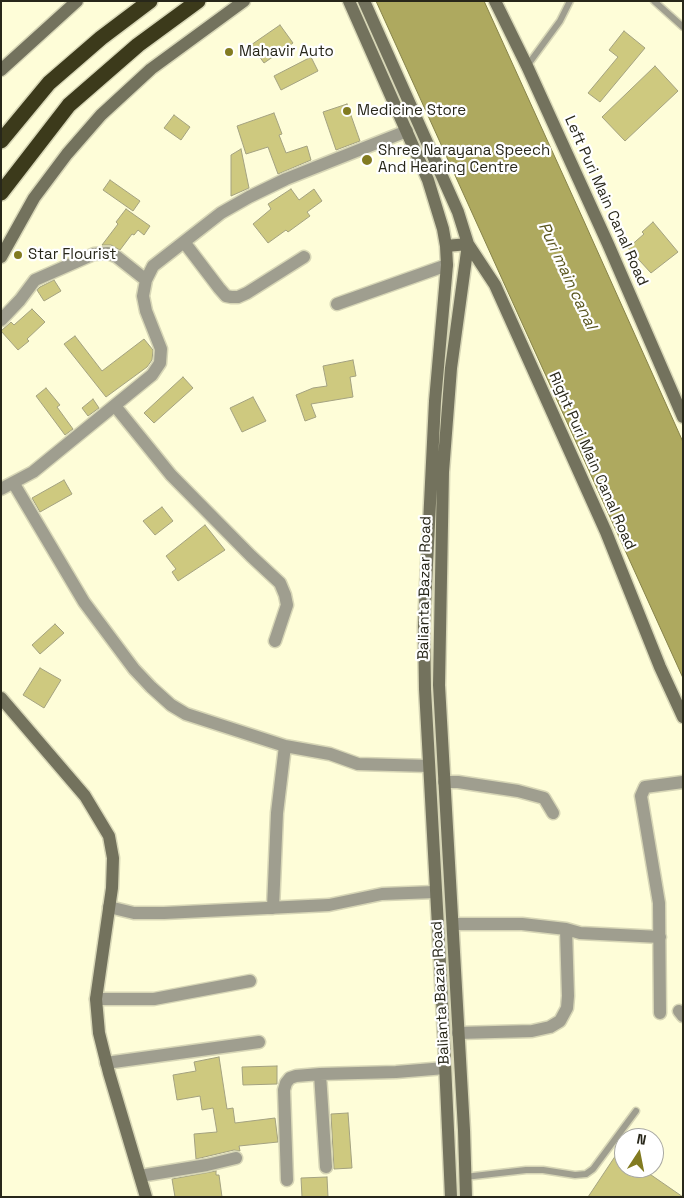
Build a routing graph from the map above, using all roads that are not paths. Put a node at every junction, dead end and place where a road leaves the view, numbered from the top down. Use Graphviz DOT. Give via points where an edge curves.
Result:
graph roads {
  1 [pos="77,1"];
  2 [pos="150,1"];
  3 [pos="198,1"];
  4 [pos="244,1"];
  5 [pos="349,1"];
  6 [pos="364,1"];
  7 [pos="495,1"];
  8 [pos="570,1"];
  9 [pos="654,1"];
  10 [pos="683,27"];
  11 [pos="527,66"];
  12 [pos="1,70"];
  13 [pos="407,131"];
  14 [pos="1,141"];
  15 [pos="1,193"];
  16 [pos="184,242"];
  17 [pos="468,244"];
  18 [pos="446,246"];
  19 [pos="1,257"];
  20 [pos="304,257"];
  21 [pos="447,265"];
  22 [pos="146,280"];
  23 [pos="337,304"];
  24 [pos="1,320"];
  25 [pos="115,406"];
  26 [pos="683,417"];
  27 [pos="14,484"];
  28 [pos="1,489"];
  29 [pos="275,641"];
  30 [pos="1,698"];
  31 [pos="683,717"];
  32 [pos="285,746"];
  33 [pos="429,766"];
  34 [pos="444,782"];
  35 [pos="683,782"];
  36 [pos="553,813"];
  37 [pos="435,892"];
  38 [pos="109,907"];
  39 [pos="273,908"];
  40 [pos="454,924"];
  41 [pos="566,928"];
  42 [pos="660,938"];
  43 [pos="250,981"];
  44 [pos="96,998"];
  45 [pos="660,1013"];
  46 [pos="458,1033"];
  47 [pos="259,1042"];
  48 [pos="106,1064"];
  49 [pos="445,1068"];
  50 [pos="320,1074"];
  51 [pos="636,1111"];
  52 [pos="236,1158"];
  53 [pos="326,1167"];
  54 [pos="140,1176"];
  55 [pos="465,1177"];
  56 [pos="287,1180"];
  57 [pos="146,1197"];
  58 [pos="450,1197"];
  59 [pos="466,1197"];
  1 -- 12 [label="street"];
  2 -- 14 [label="highway" via="100,38 49,83"];
  3 -- 15 [label="highway" via="138,45 70,104"];
  4 -- 19 [label="street" via="151,69 101,115 34,198"];
  5 -- 13 [label="street, Balianta Bazar Road"];
  6 -- 17 [label="street, Balianta Bazar Road" via="458,212"];
  7 -- 11 [label="street, Left Puri Main Canal Road"];
  8 -- 11 [label="lane" via="560,21"];
  9 -- 10 [label="lane"];
  11 -- 26 [label="street, Left Puri Main Canal Road"];
  13 -- 16 [label="street" via="286,179 221,213"];
  13 -- 18 [label="street, Balianta Bazar Road" via="428,180 444,229"];
  16 -- 20 [label="street" via="219,288 230,297 247,293"];
  16 -- 22 [label="street" via="154,266"];
  17 -- 18 [label="street"];
  17 -- 31 [label="street, Right Puri Main Canal Road" via="495,286 512,321 606,532"];
  17 -- 34 [label="street, Balianta Bazar Road" via="451,368 443,472 439,685"];
  18 -- 21 [label="street, Balianta Bazar Road"];
  21 -- 23 [label="street"];
  21 -- 33 [label="street, Balianta Bazar Road" via="437,381 424,626"];
  22 -- 24 [label="street" via="113,255 101,252 35,280"];
  22 -- 25 [label="street" via="143,296 161,350 160,363 152,375"];
  25 -- 27 [label="street"];
  25 -- 29 [label="street" via="171,475 280,583 287,605"];
  27 -- 28 [label="street"];
  27 -- 32 [label="street" via="84,602 150,687 186,714"];
  30 -- 38 [label="street" via="85,796 107,830 113,858"];
  32 -- 33 [label="street" via="330,754 358,764"];
  32 -- 39 [label="street" via="277,814"];
  33 -- 37 [label="street, Balianta Bazar Road"];
  34 -- 36 [label="street" via="518,791 544,798"];
  34 -- 40 [label="street, Balianta Bazar Road"];
  35 -- 42 [label="street" via="645,787 641,796 658,894"];
  37 -- 39 [label="street" via="382,894 329,905"];
  37 -- 49 [label="street, Balianta Bazar Road"];
  38 -- 39 [label="street" via="134,913"];
  38 -- 44 [label="street"];
  40 -- 41 [label="street"];
  40 -- 46 [label="street, Balianta Bazar Road"];
  41 -- 42 [label="street" via="580,933"];
  41 -- 46 [label="street" via="568,996 560,1021 550,1027 532,1030"];
  42 -- 45 [label="street"];
  43 -- 44 [label="street" via="154,999"];
  44 -- 48 [label="street"];
  46 -- 55 [label="street, Balianta Bazar Road"];
  47 -- 48 [label="street"];
  48 -- 54 [label="street"];
  49 -- 50 [label="street"];
  49 -- 58 [label="street, Balianta Bazar Road"];
  50 -- 53 [label="street"];
  50 -- 56 [label="street" via="296,1076 286,1083"];
  51 -- 55 [label="lane" via="586,1174 526,1170"];
  52 -- 54 [label="street"];
  54 -- 57 [label="street"];
  55 -- 59 [label="street, Balianta Bazar Road"];
}
